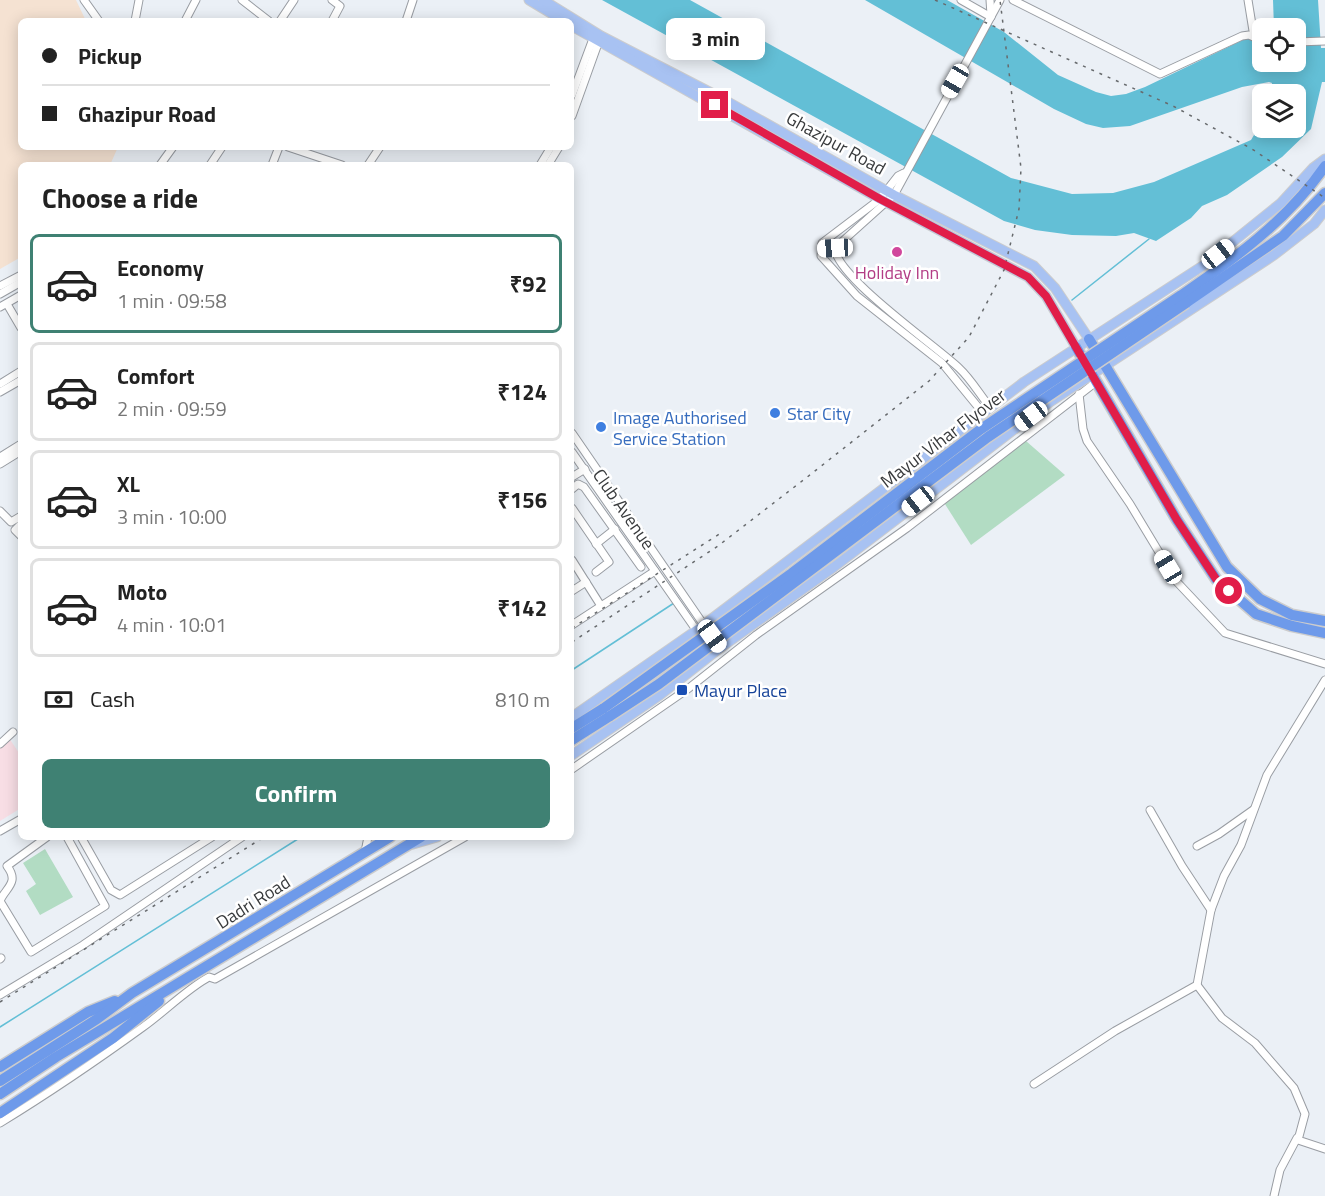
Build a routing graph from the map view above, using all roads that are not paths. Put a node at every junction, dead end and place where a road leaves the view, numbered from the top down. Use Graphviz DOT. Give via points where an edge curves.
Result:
graph roads {
  1 [pos="84,0"];
  2 [pos="140,0"];
  3 [pos="196,0"];
  4 [pos="242,0"];
  5 [pos="294,0"];
  6 [pos="332,0"];
  7 [pos="412,0"];
  8 [pos="529,0"];
  9 [pos="543,0"];
  10 [pos="961,0"];
  11 [pos="990,0"];
  12 [pos="1000,0"];
  13 [pos="1013,0"];
  14 [pos="1248,0"];
  15 [pos="97,18"];
  16 [pos="136,18"];
  17 [pos="187,18"];
  18 [pos="265,18"];
  19 [pos="282,18"];
  20 [pos="334,18"];
  21 [pos="407,18"];
  22 [pos="559,18"];
  23 [pos="569,18"];
  24 [pos="990,19"];
  25 [pos="574,21"];
  26 [pos="1252,25"];
  27 [pos="574,27"];
  28 [pos="597,37"];
  29 [pos="1252,37"];
  30 [pos="1324,41"];
  31 [pos="1306,42"];
  32 [pos="574,90"];
  33 [pos="574,110"];
  34 [pos="297,150"];
  35 [pos="1325,159"];
  36 [pos="333,162"];
  37 [pos="1325,166"];
  38 [pos="892,191"];
  39 [pos="1325,193"];
  40 [pos="884,201"];
  41 [pos="1325,210"];
  42 [pos="835,248"];
  43 [pos="820,249"];
  44 [pos="18,277"];
  45 [pos="18,284"];
  46 [pos="0,286"];
  47 [pos="0,294"];
  48 [pos="18,297"];
  49 [pos="3,306"];
  50 [pos="1135,308"];
  51 [pos="18,324"];
  52 [pos="1153,333"];
  53 [pos="1089,339"];
  54 [pos="1076,347"];
  55 [pos="1106,366"];
  56 [pos="18,373"];
  57 [pos="1094,379"];
  58 [pos="18,382"];
  59 [pos="0,384"];
  60 [pos="0,393"];
  61 [pos="1079,394"];
  62 [pos="987,410"];
  63 [pos="574,436"];
  64 [pos="18,446"];
  65 [pos="18,453"];
  66 [pos="1,454"];
  67 [pos="574,455"];
  68 [pos="0,464"];
  69 [pos="593,464"];
  70 [pos="584,470"];
  71 [pos="574,476"];
  72 [pos="574,488"];
  73 [pos="0,511"];
  74 [pos="574,511"];
  75 [pos="18,518"];
  76 [pos="615,529"];
  77 [pos="596,544"];
  78 [pos="574,563"];
  79 [pos="641,567"];
  80 [pos="655,571"];
  81 [pos="596,572"];
  82 [pos="836,572"];
  83 [pos="586,582"];
  84 [pos="574,590"];
  85 [pos="601,606"];
  86 [pos="1325,621"];
  87 [pos="574,624"];
  88 [pos="700,627"];
  89 [pos="1325,633"];
  90 [pos="717,650"];
  91 [pos="1325,664"];
  92 [pos="640,669"];
  93 [pos="1325,680"];
  94 [pos="660,694"];
  95 [pos="574,716"];
  96 [pos="574,727"];
  97 [pos="13,732"];
  98 [pos="574,739"];
  99 [pos="0,744"];
  100 [pos="574,754"];
  101 [pos="574,768"];
  102 [pos="1150,810"];
  103 [pos="1253,810"];
  104 [pos="18,821"];
  105 [pos="0,831"];
  106 [pos="43,840"];
  107 [pos="69,840"];
  108 [pos="83,840"];
  109 [pos="207,840"];
  110 [pos="238,840"];
  111 [pos="368,840"];
  112 [pos="385,840"];
  113 [pos="417,840"];
  114 [pos="428,840"];
  115 [pos="460,840"];
  116 [pos="409,846"];
  117 [pos="1197,846"];
  118 [pos="365,852"];
  119 [pos="0,858"];
  120 [pos="7,866"];
  121 [pos="1211,910"];
  122 [pos="192,974"];
  123 [pos="1197,985"];
  124 [pos="132,993"];
  125 [pos="0,995"];
  126 [pos="0,1067"];
  127 [pos="0,1081"];
  128 [pos="1034,1084"];
  129 [pos="0,1094"];
  130 [pos="0,1113"];
  131 [pos="0,1123"];
  132 [pos="1297,1138"];
  133 [pos="1325,1149"];
  134 [pos="1274,1196"];
  1 -- 15 [label="street"];
  2 -- 16 [label="street"];
  3 -- 17 [label="street"];
  4 -- 18 [label="street"];
  5 -- 19 [label="street"];
  6 -- 20 [label="street" via="340,6"];
  7 -- 21 [label="street"];
  8 -- 22 [label="main road"];
  9 -- 23 [label="main road, Ghazipur Road"];
  10 -- 24 [label="street"];
  11 -- 24 [label="street"];
  12 -- 24 [label="street"];
  13 -- 29 [label="street" via="1160,74 1242,36"];
  14 -- 26 [label="street"];
  24 -- 38 [label="street"];
  25 -- 28 [label="main road, Ghazipur Road"];
  27 -- 28 [label="main road, Ghazipur Road"];
  28 -- 32 [label="street"];
  28 -- 33 [label="street"];
  28 -- 38 [label="main road, Ghazipur Road" via="720,96"];
  28 -- 40 [label="main road, Ghazipur Road"];
  30 -- 31 [label="street"];
  34 -- 36 [label="street"];
  35 -- 50 [label="main road" via="1281,203 1204,265"];
  37 -- 96 [label="highway, Mayur Vihar Flyover, bridge" via="1275,223 1245,250 981,429 782,580"];
  38 -- 40 [label="street"];
  38 -- 53 [label="main road, Ghazipur Road" via="1034,266 1055,288"];
  39 -- 98 [label="highway, Mayur Vihar Flyover, bridge" via="1283,236 1049,393 659,684"];
  40 -- 42 [label="street"];
  40 -- 43 [label="street" via="822,243"];
  40 -- 54 [label="main road, Ghazipur Road" via="1028,277 1046,296"];
  41 -- 52 [label="main road" via="1314,224 1267,261"];
  42 -- 43 [label="street"];
  42 -- 62 [label="street" via="840,262 866,289 960,369"];
  43 -- 62 [label="street" via="823,259 857,296 942,363"];
  44 -- 46 [label="street"];
  45 -- 47 [label="street"];
  48 -- 49 [label="street"];
  49 -- 51 [label="street"];
  50 -- 52 [label="main road" via="1130,319 1134,330"];
  50 -- 53 [label="main road"];
  52 -- 55 [label="main road"];
  53 -- 54 [label="main road"];
  53 -- 55 [label="highway"];
  54 -- 57 [label="highway"];
  54 -- 62 [label="main road"];
  55 -- 57 [label="main road"];
  55 -- 86 [label="highway" via="1227,567 1260,599 1292,615"];
  56 -- 59 [label="street"];
  57 -- 61 [label="street"];
  57 -- 82 [label="main road" via="1050,402"];
  57 -- 89 [label="highway" via="1216,579 1256,614"];
  58 -- 60 [label="street"];
  61 -- 82 [label="street" via="907,528"];
  61 -- 91 [label="street" via="1087,441 1177,582 1196,605 1229,636"];
  62 -- 88 [label="main road"];
  63 -- 69 [label="street, Club Avenue"];
  64 -- 66 [label="street"];
  65 -- 68 [label="street"];
  67 -- 70 [label="street, Club Avenue"];
  69 -- 70 [label="street"];
  69 -- 88 [label="street, Club Avenue" via="688,603"];
  70 -- 71 [label="street"];
  70 -- 80 [label="street, Club Avenue"];
  72 -- 76 [label="street, Club Avenue" via="581,484"];
  73 -- 75 [label="street" via="11,522"];
  74 -- 77 [label="street"];
  76 -- 77 [label="street"];
  76 -- 79 [label="street, Club Avenue"];
  77 -- 81 [label="street" via="609,562"];
  78 -- 83 [label="street"];
  80 -- 85 [label="street"];
  80 -- 88 [label="street, Club Avenue"];
  82 -- 90 [label="main road"];
  82 -- 101 [label="street" via="689,688"];
  83 -- 84 [label="street"];
  83 -- 85 [label="street"];
  85 -- 87 [label="street"];
  88 -- 90 [label="street"];
  88 -- 92 [label="main road"];
  90 -- 94 [label="main road"];
  92 -- 94 [label="main road" via="659,673"];
  92 -- 95 [label="main road"];
  93 -- 103 [label="street" via="1267,775"];
  94 -- 100 [label="main road"];
  97 -- 99 [label="street"];
  102 -- 121 [label="street"];
  103 -- 117 [label="street"];
  103 -- 121 [label="street"];
  104 -- 105 [label="street"];
  106 -- 120 [label="street"];
  107 -- 120 [label="street" via="105,906 34,951 29,951 0,901 12,881"];
  108 -- 109 [label="street" via="111,890 120,895"];
  110 -- 125 [label="street"];
  111 -- 118 [label="street"];
  112 -- 118 [label="highway, Dadri Road"];
  113 -- 116 [label="highway"];
  114 -- 116 [label="main road"];
  115 -- 131 [label="street" via="215,979 209,977 198,983 176,1004 65,1083"];
  116 -- 122 [label="highway, Dadri Road"];
  118 -- 124 [label="highway, Dadri Road"];
  119 -- 120 [label="street"];
  121 -- 123 [label="street"];
  122 -- 129 [label="highway"];
  122 -- 130 [label="highway" via="113,1038"];
  123 -- 128 [label="street" via="1115,1031"];
  123 -- 132 [label="street" via="1222,1018 1255,1043 1294,1088 1305,1114"];
  124 -- 126 [label="highway" via="88,1012"];
  124 -- 127 [label="highway"];
  132 -- 133 [label="street"];
  132 -- 134 [label="street" via="1280,1170"];
}
